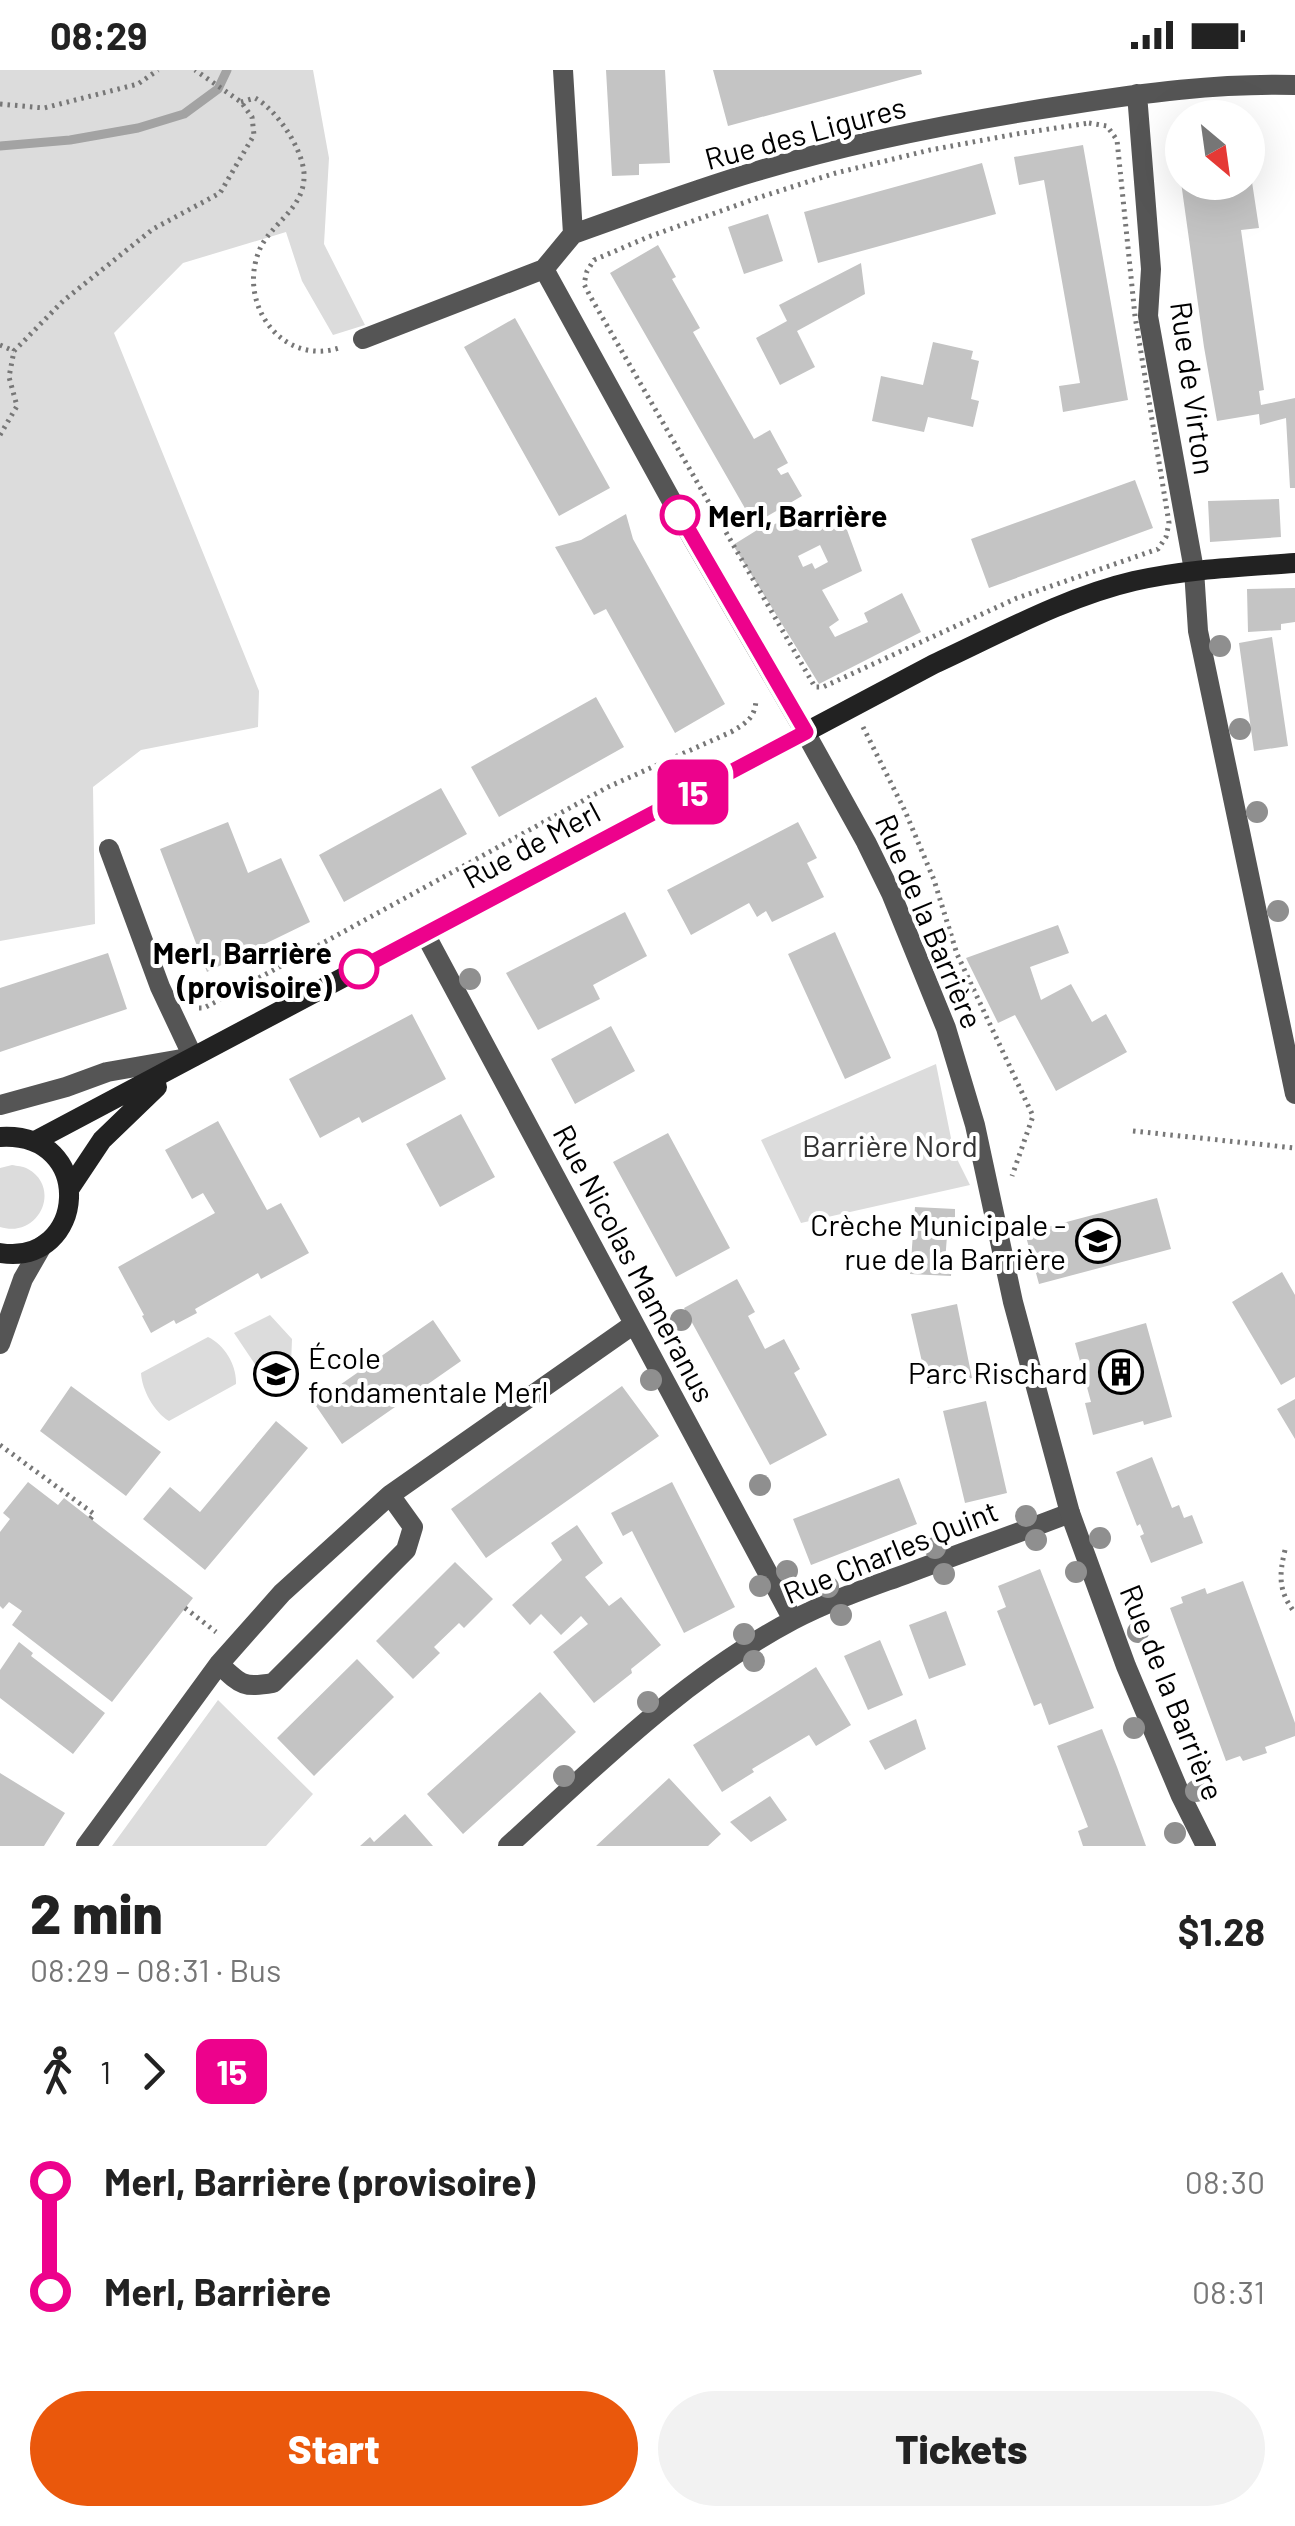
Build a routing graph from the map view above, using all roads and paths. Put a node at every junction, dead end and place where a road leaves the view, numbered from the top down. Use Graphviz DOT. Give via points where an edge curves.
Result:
graph roads {
  1 [pos="158,70"];
  2 [pos="195,70"];
  3 [pos="563,70"];
  4 [pos="1295,86"];
  5 [pos="1137,94"];
  6 [pos="241,102"];
  7 [pos="0,104"];
  8 [pos="574,234"];
  9 [pos="544,270"];
  10 [pos="363,339"];
  11 [pos="0,345"];
  12 [pos="14,351"];
  13 [pos="0,435"];
  14 [pos="1295,563"];
  15 [pos="1194,570"];
  16 [pos="838,680"];
  17 [pos="753,692"];
  18 [pos="853,707"];
  19 [pos="806,732"];
  20 [pos="109,850"];
  21 [pos="425,934"];
  22 [pos="194,1008"];
  23 [pos="193,1057"];
  24 [pos="1295,1094"];
  25 [pos="0,1105"];
  26 [pos="1132,1131"];
  27 [pos="0,1138"];
  28 [pos="35,1142"];
  29 [pos="1295,1148"];
  30 [pos="1012,1178"];
  31 [pos="70,1188"];
  32 [pos="42,1246"];
  33 [pos="0,1253"];
  34 [pos="634,1324"];
  35 [pos="0,1344"];
  36 [pos="0,1445"];
  37 [pos="390,1495"];
  38 [pos="1070,1512"];
  39 [pos="90,1519"];
  40 [pos="1286,1550"];
  41 [pos="185,1608"];
  42 [pos="1295,1613"];
  43 [pos="793,1620"];
  44 [pos="210,1627"];
  45 [pos="218,1664"];
  46 [pos="86,1846"];
  47 [pos="508,1846"];
  48 [pos="1206,1846"];
  1 -- 7 [label="path" via="138,84 44,108"];
  2 -- 6 [label="path"];
  3 -- 8 [label="street"];
  4 -- 5 [label="street, Rue des Ligures"];
  5 -- 8 [label="street, Rue des Ligures" via="977,118 865,144 754,172"];
  5 -- 15 [label="street, Rue de Virton" via="1152,269 1148,316"];
  6 -- 10 [label="path" via="255,98 268,106 298,150 304,176 296,204 259,248 251,285 263,320 291,345 328,352"];
  6 -- 12 [label="path" via="254,135 220,193 153,229 63,300"];
  8 -- 9 [label="street"];
  9 -- 10 [label="street"];
  9 -- 19 [label="street, Rue de la Barrière"];
  11 -- 12 [label="path"];
  12 -- 13 [label="path" via="9,377 17,406"];
  14 -- 15 [label="main road, Rue de Merl"];
  15 -- 18 [label="main road, Rue de Merl" via="1056,607"];
  15 -- 24 [label="street, Rue de Virton" via="1198,631"];
  16 -- 16 [label="path" via="1017,598 1158,549 1166,537 1116,140 1107,126 1016,134 836,174 648,237 594,260 586,271 590,296 810,682 822,688"];
  16 -- 18 [label="path"];
  17 -- 22 [label="path" via="749,721 731,732 608,787"];
  18 -- 19 [label="main road, Rue de Merl"];
  18 -- 30 [label="path" via="906,811 957,954 1032,1116"];
  19 -- 21 [label="main road, Rue de Merl"];
  19 -- 38 [label="street, Rue de la Barrière" via="892,893 946,1028 976,1124"];
  20 -- 23 [label="street"];
  21 -- 23 [label="main road, Rue de Merl"];
  21 -- 34 [label="street, Rue Nicolas Mameranus"];
  23 -- 25 [label="street, Rue de Merl" via="107,1072"];
  23 -- 28 [label="main road, Rue de Merl"];
  23 -- 31 [label="main road, Rue de Merl" via="102,1140"];
  26 -- 29 [label="path"];
  27 -- 28 [label="main road"];
  28 -- 31 [label="main road" via="52,1152"];
  31 -- 32 [label="main road, Rue de Merl" via="64,1220"];
  32 -- 33 [label="main road"];
  32 -- 35 [label="street"];
  34 -- 37 [label="street"];
  34 -- 43 [label="street, Rue Nicolas Mameranus"];
  36 -- 39 [label="path" via="94,1514"];
  37 -- 45 [label="street" via="282,1593"];
  37 -- 45 [label="street" via="413,1527 406,1550 274,1682 249,1687"];
  38 -- 43 [label="street, Rue Charles Quint"];
  38 -- 48 [label="street, Rue de la Barrière" via="1126,1666"];
  40 -- 42 [label="path" via="1279,1578"];
  41 -- 44 [label="path"];
  43 -- 47 [label="street, Rue Charles Quint" via="692,1683"];
  45 -- 46 [label="street"];
}
